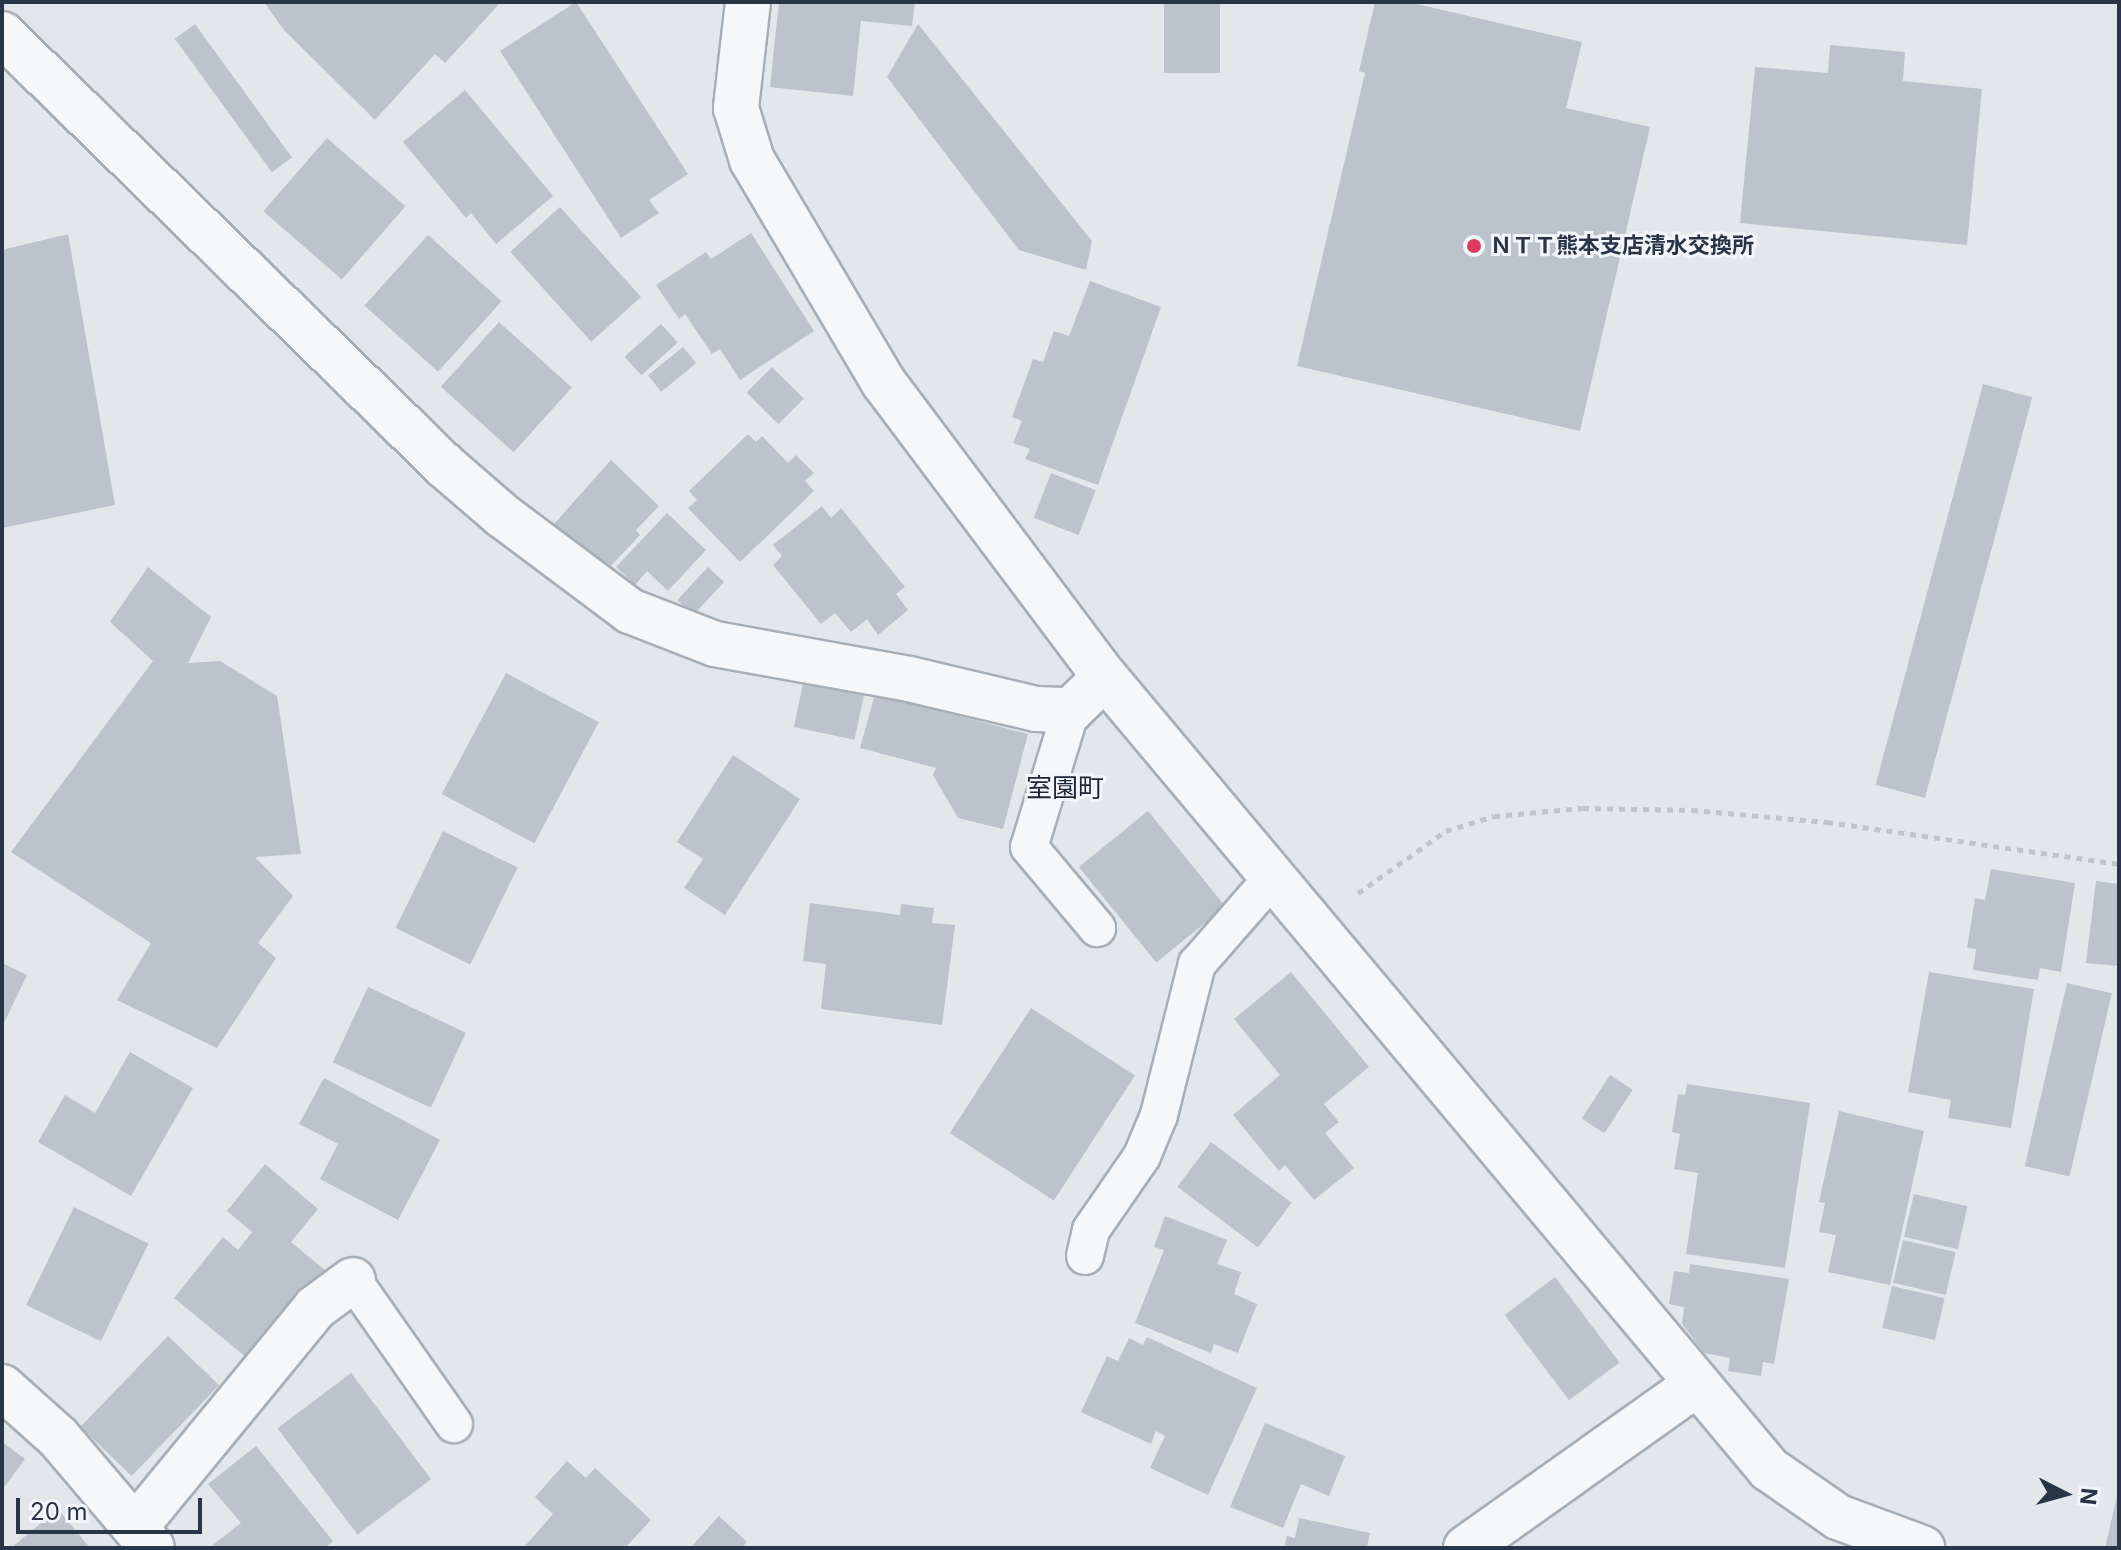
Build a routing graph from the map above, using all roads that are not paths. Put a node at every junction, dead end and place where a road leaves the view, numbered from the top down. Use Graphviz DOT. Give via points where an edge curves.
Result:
graph roads {
  1 [pos="748,2"];
  2 [pos="2,34"];
  3 [pos="1105,677"];
  4 [pos="1071,710"];
  5 [pos="1275,875"];
  6 [pos="1097,928"];
  7 [pos="1085,1256"];
  8 [pos="353,1280"];
  9 [pos="1697,1384"];
  10 [pos="2,1387"];
  11 [pos="454,1424"];
  12 [pos="145,1537"];
  13 [pos="1466,1548"];
  14 [pos="1922,1548"];
  1 -- 3 [label="street" via="736,108 752,160 884,383"];
  2 -- 4 [label="street" via="445,466 630,611 715,644 909,679 1036,709"];
  3 -- 4 [label="street"];
  3 -- 5 [label="street"];
  4 -- 6 [label="lane" via="1029,847"];
  5 -- 7 [label="lane" via="1197,964 1159,1115 1142,1156 1091,1230"];
  5 -- 9 [label="street"];
  8 -- 11 [label="lane"];
  8 -- 12 [label="street" via="315,1308"];
  9 -- 13 [label="street"];
  9 -- 14 [label="street" via="1769,1469 1838,1517"];
  10 -- 12 [label="street" via="58,1437"];
}
